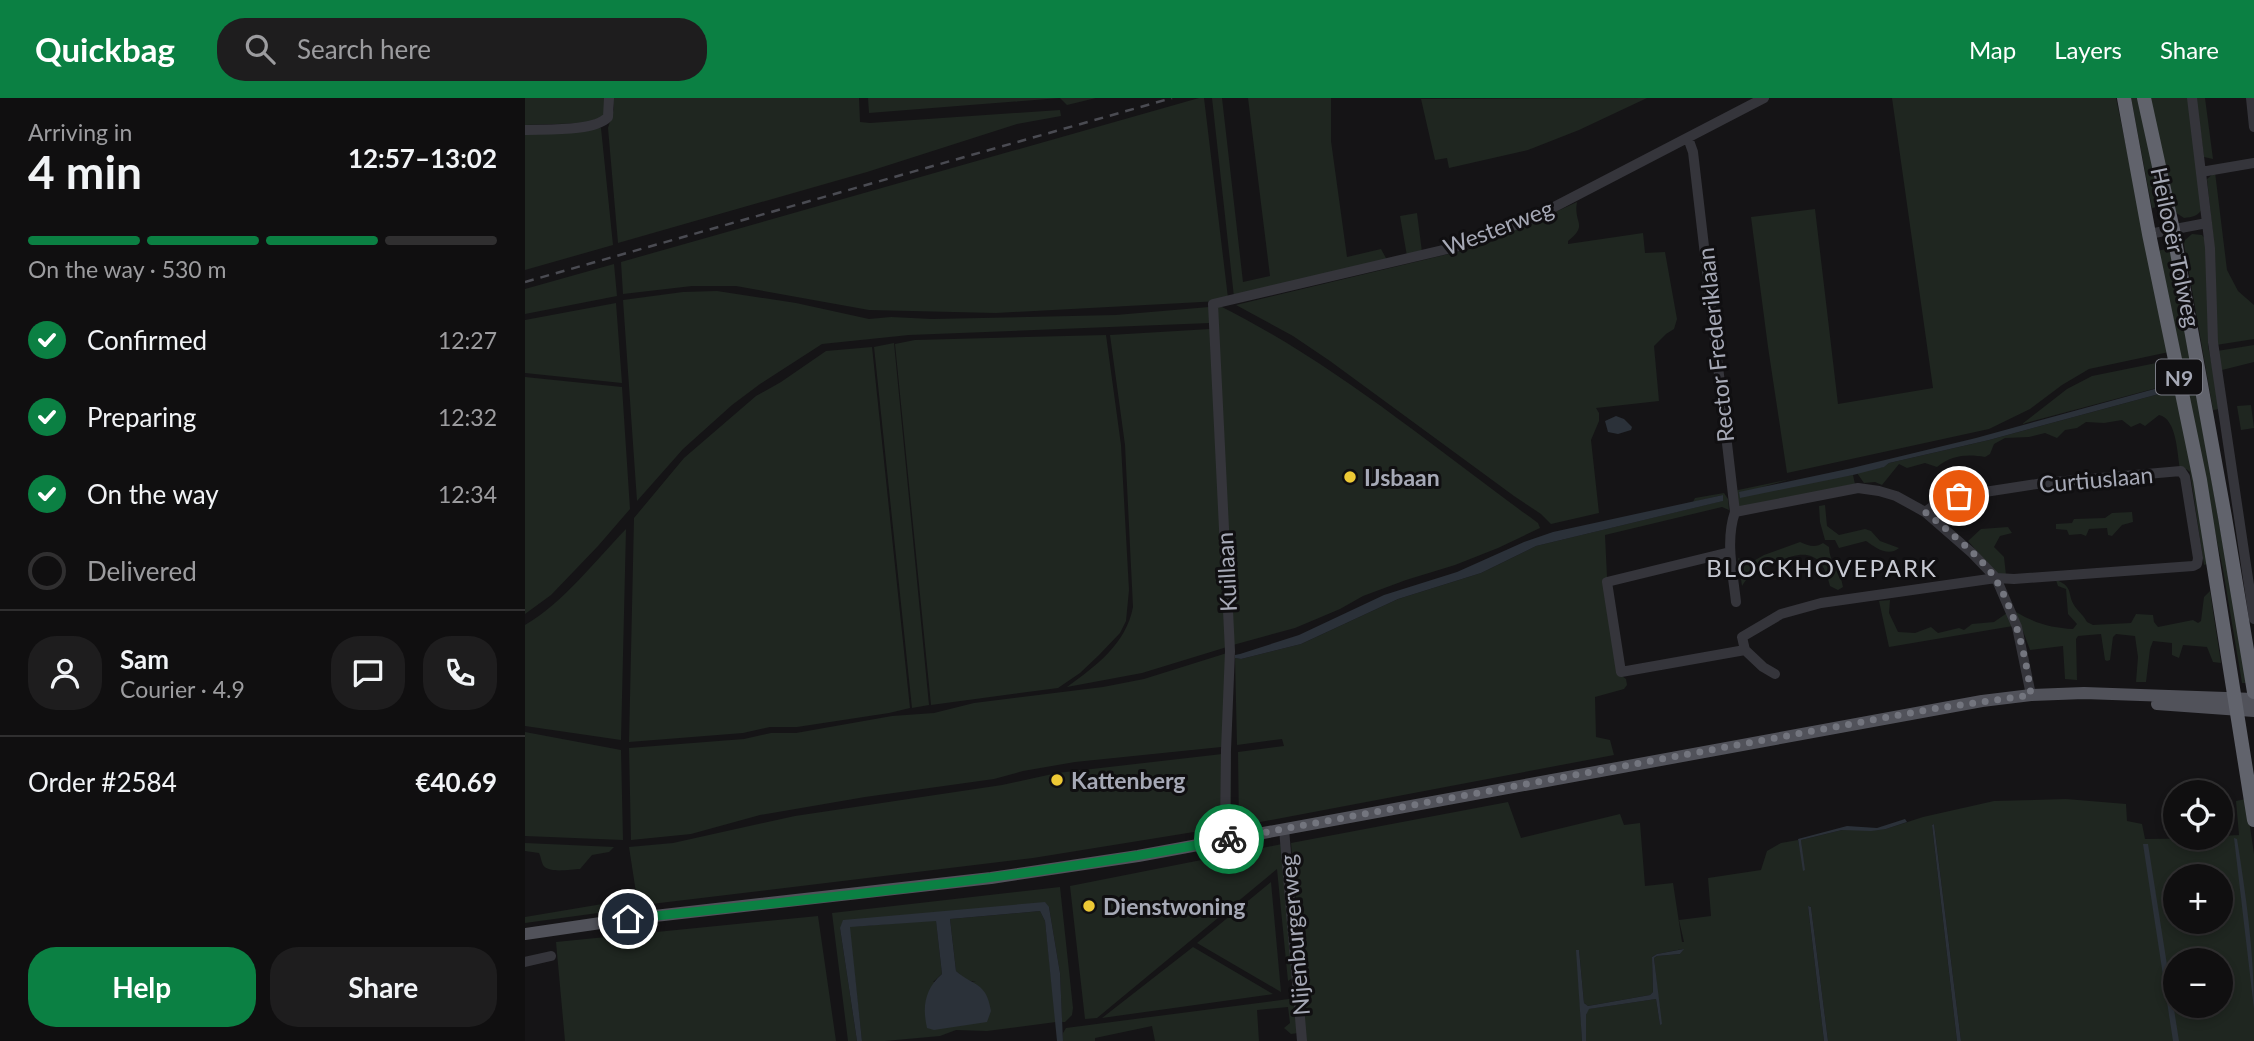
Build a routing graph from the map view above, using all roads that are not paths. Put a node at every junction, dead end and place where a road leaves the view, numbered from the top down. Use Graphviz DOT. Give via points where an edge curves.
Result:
graph roads {
  1 [pos="609,98"];
  2 [pos="1764,98"];
  3 [pos="2124,98"];
  4 [pos="2144,98"];
  5 [pos="2192,98"];
  6 [pos="2251,98"];
  7 [pos="2254,127"];
  8 [pos="525,130"];
  9 [pos="1688,138"];
  10 [pos="2254,163"];
  11 [pos="2201,172"];
  12 [pos="2207,223"];
  13 [pos="2173,230"];
  14 [pos="2149,234"];
  15 [pos="1213,304"];
  16 [pos="1735,512"];
  17 [pos="1925,512"];
  18 [pos="1730,552"];
  19 [pos="1996,578"];
  20 [pos="1736,602"];
  21 [pos="2254,619"];
  22 [pos="1745,650"];
  23 [pos="1775,674"];
  24 [pos="2254,692"];
  25 [pos="2031,695"];
  26 [pos="2254,699"];
  27 [pos="2237,704"];
  28 [pos="2254,711"];
  29 [pos="2254,820"];
  30 [pos="1284,829"];
  31 [pos="1226,834"];
  32 [pos="525,934"];
  33 [pos="551,956"];
  34 [pos="525,962"];
  35 [pos="1302,1041"];
  1 -- 8 [label="street" via="604,122"];
  2 -- 9 [label="street, Westerweg"];
  3 -- 14 [label="highway, Heilooër Tolweg / N9"];
  4 -- 13 [label="highway, Heilooër Tolweg / N9"];
  5 -- 11 [label="street"];
  6 -- 7 [label="street"];
  9 -- 15 [label="street, Westerweg" via="1531,219 1460,246"];
  9 -- 16 [label="street, Rector Frederiklaan"];
  10 -- 11 [label="street"];
  11 -- 12 [label="street"];
  12 -- 13 [label="street"];
  12 -- 21 [label="street" via="2213,342"];
  13 -- 14 [label="street"];
  13 -- 24 [label="highway, Heilooër Tolweg / N9"];
  14 -- 27 [label="highway, Heilooër Tolweg / N9" via="2200,480"];
  15 -- 31 [label="street, Kuillaan" via="1230,651"];
  16 -- 17 [label="street" via="1858,488 1896,496"];
  16 -- 18 [label="street, Rector Frederiklaan"];
  17 -- 19 [label="street"];
  17 -- 19 [label="street, Curtiuslaan" via="1959,496 2043,483 2181,471 2185,477 2197,564"];
  18 -- 20 [label="street, Rector Frederiklaan"];
  18 -- 22 [label="street" via="1607,582 1621,672"];
  19 -- 22 [label="street" via="1821,603 1781,614 1742,638"];
  19 -- 25 [label="street" via="2017,627"];
  22 -- 23 [label="street"];
  25 -- 27 [label="main road" via="2084,693"];
  25 -- 30 [label="main road" via="1905,714"];
  26 -- 27 [label="main road"];
  27 -- 28 [label="main road"];
  27 -- 29 [label="highway, Heilooër Tolweg / N9"];
  30 -- 31 [label="main road"];
  30 -- 35 [label="street, Nijenburgerweg"];
  31 -- 32 [label="main road" via="1138,856 991,877"];
  33 -- 34 [label="street"];
}
